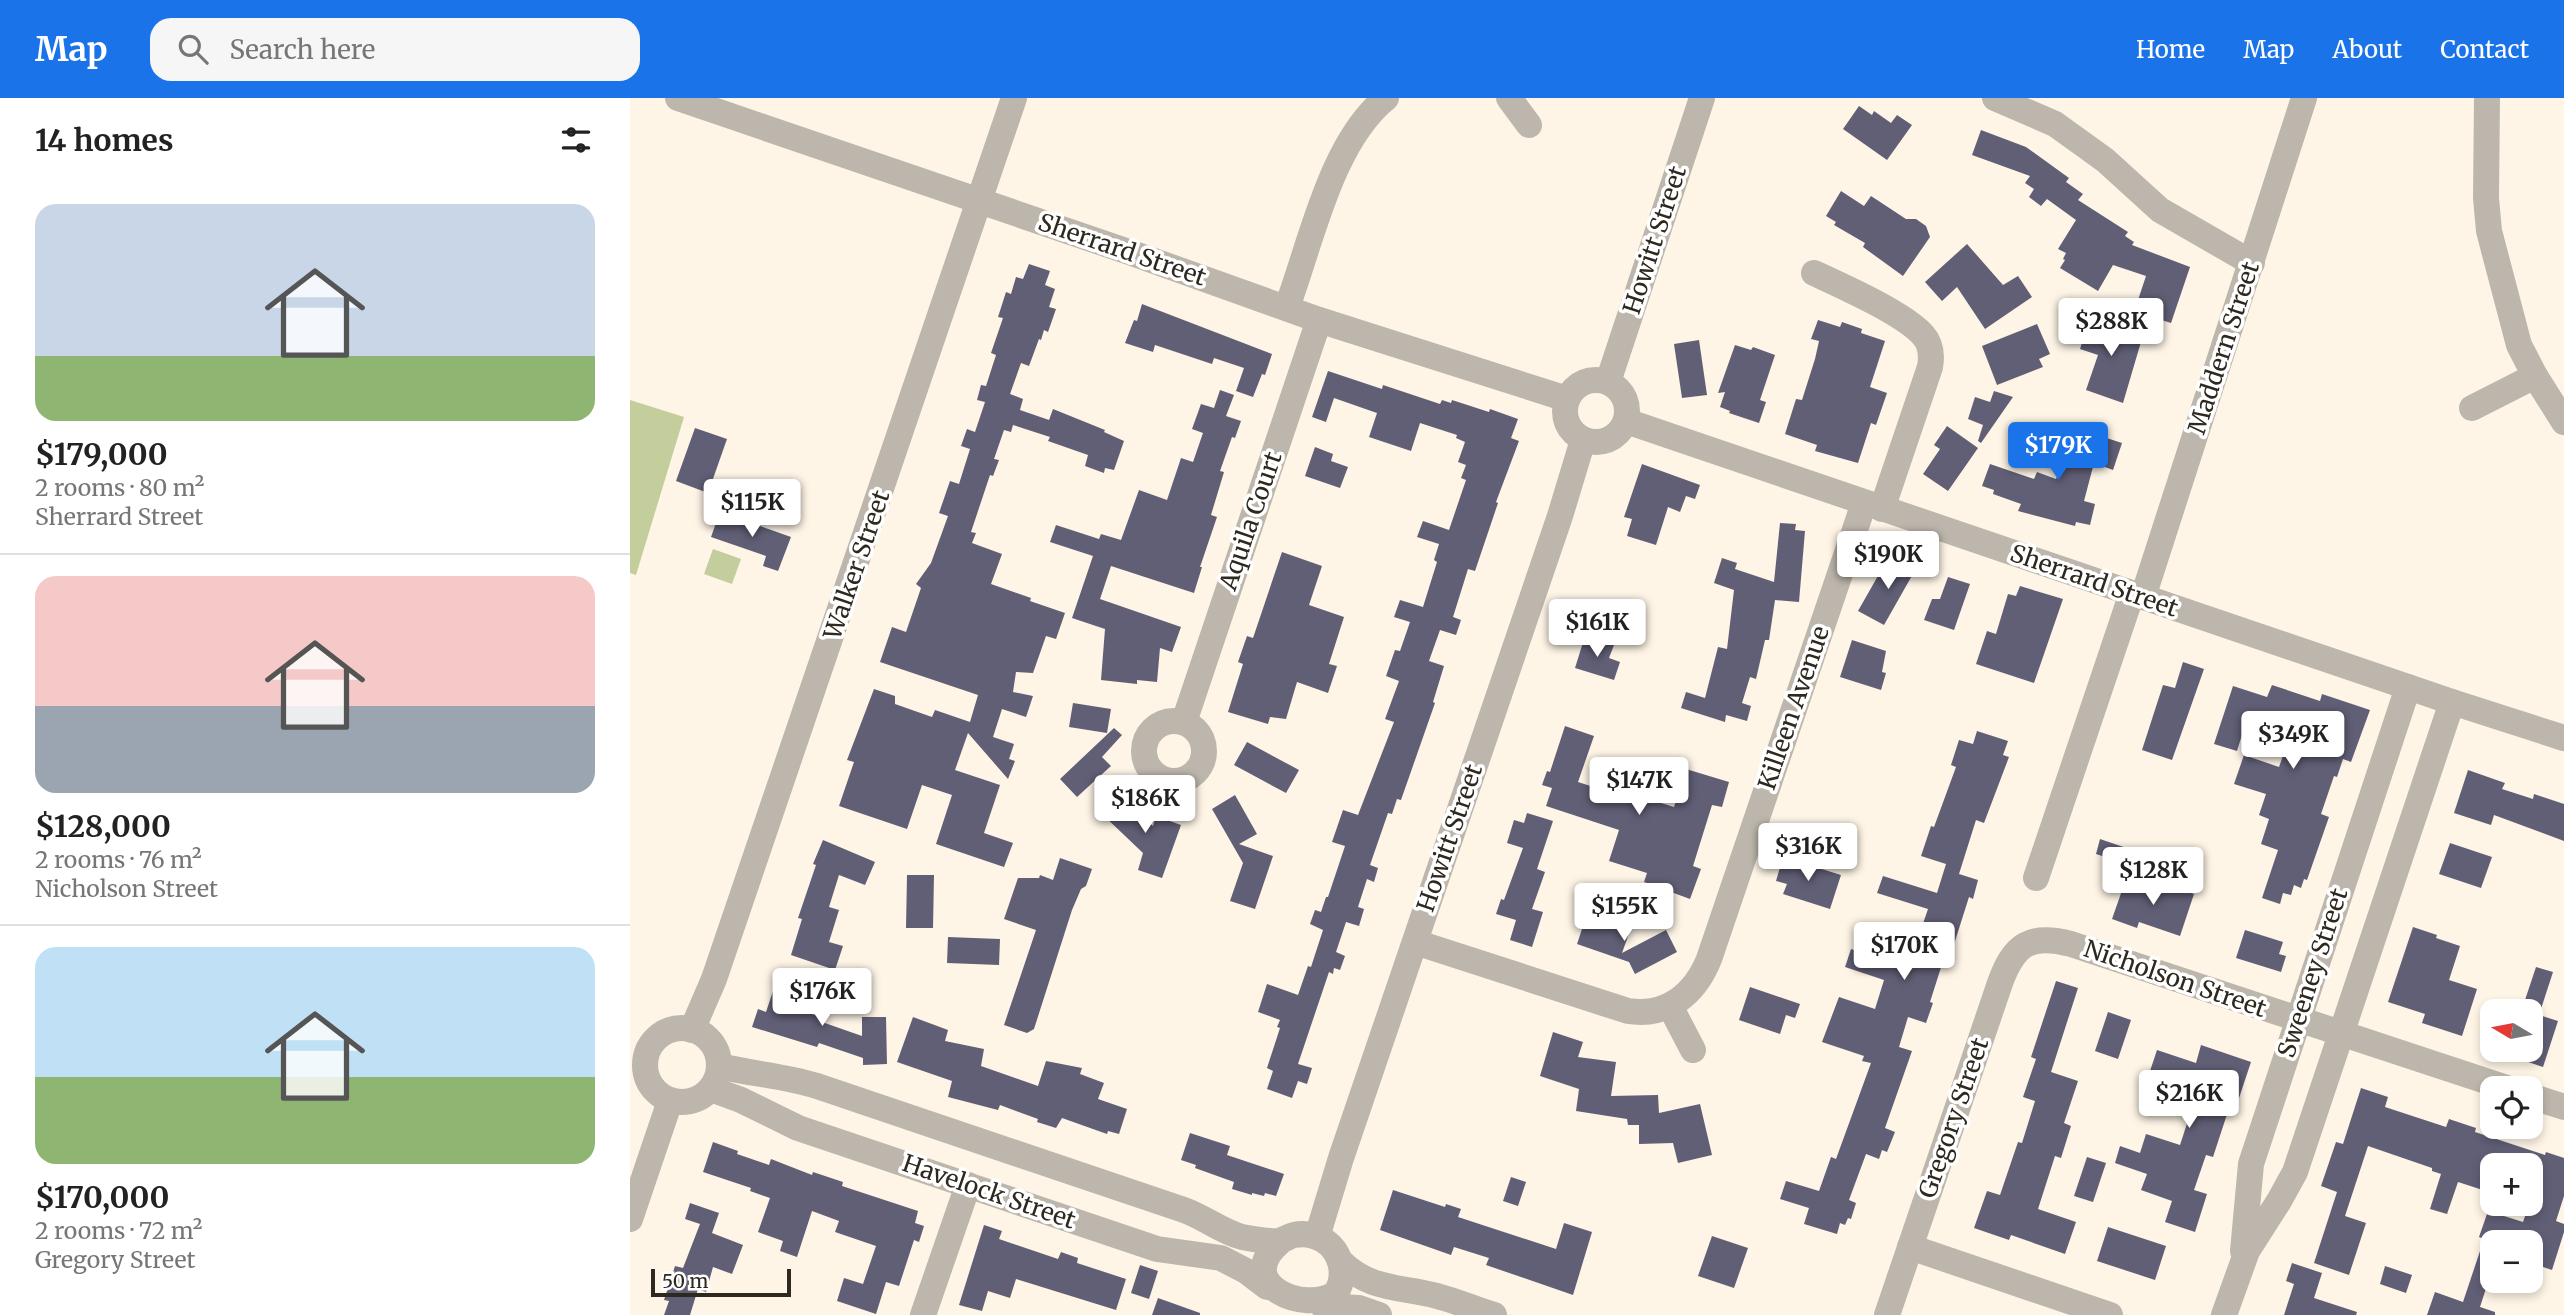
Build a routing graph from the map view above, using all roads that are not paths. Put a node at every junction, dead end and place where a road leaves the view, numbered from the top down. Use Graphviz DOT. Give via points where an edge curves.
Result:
graph roads {
  1 [pos="678,98"];
  2 [pos="1014,98"];
  3 [pos="1509,98"];
  4 [pos="1702,98"];
  5 [pos="1995,98"];
  6 [pos="2304,98"];
  7 [pos="2487,98"];
  8 [pos="1376,101"];
  9 [pos="1529,125"];
  10 [pos="979,201"];
  11 [pos="2252,263"];
  12 [pos="1814,273"];
  13 [pos="1287,307"];
  14 [pos="1319,320"];
  15 [pos="2535,376"];
  16 [pos="1608,382"];
  17 [pos="1567,399"];
  18 [pos="2472,408"];
  19 [pos="2560,408"];
  20 [pos="1626,421"];
  21 [pos="1584,440"];
  22 [pos="1873,506"];
  23 [pos="2138,595"];
  24 [pos="2408,687"];
  25 [pos="2452,702"];
  26 [pos="1184,722"];
  27 [pos="2564,738"];
  28 [pos="2036,878"];
  29 [pos="2042,940"];
  30 [pos="1415,942"];
  31 [pos="1670,1006"];
  32 [pos="2297,1020"];
  33 [pos="692,1030"];
  34 [pos="2340,1034"];
  35 [pos="638,1050"];
  36 [pos="1693,1050"];
  37 [pos="715,1077"];
  38 [pos="2480,1079"];
  39 [pos="2543,1100"];
  40 [pos="670,1101"];
  41 [pos="2564,1107"];
  42 [pos="968,1185"];
  43 [pos="630,1219"];
  44 [pos="1317,1237"];
  45 [pos="1281,1241"];
  46 [pos="1910,1247"];
  47 [pos="1340,1261"];
  48 [pos="2241,1263"];
  49 [pos="1267,1287"];
  50 [pos="1323,1306"];
  51 [pos="1291,1313"];
  52 [pos="923,1315"];
  53 [pos="1379,1315"];
  54 [pos="1494,1315"];
  55 [pos="1888,1315"];
  56 [pos="2110,1315"];
  57 [pos="2224,1315"];
  1 -- 10 [label="street, Sherrard Street"];
  2 -- 10 [label="street, Walker Street"];
  3 -- 9 [label="street"];
  4 -- 16 [label="street, Howitt Street"];
  5 -- 11 [label="street" via="2055,124 2105,160 2160,211"];
  6 -- 11 [label="street, Maddern Street"];
  7 -- 15 [label="street" via="2487,220 2516,336"];
  8 -- 13 [label="street" via="1339,161"];
  10 -- 13 [label="street, Sherrard Street"];
  10 -- 33 [label="street, Walker Street" via="714,979"];
  11 -- 23 [label="street, Maddern Street"];
  12 -- 22 [label="street, Killeen Avenue" via="1913,327 1930,348 1930,367"];
  13 -- 14 [label="street, Sherrard Street"];
  14 -- 17 [label="street, Sherrard Street"];
  14 -- 26 [label="street, Aquila Court"];
  15 -- 18 [label="street"];
  15 -- 19 [label="street"];
  16 -- 17 [label="street" via="1581,383"];
  16 -- 20 [label="street" via="1625,398"];
  17 -- 21 [label="street" via="1568,425"];
  20 -- 21 [label="street" via="1609,440"];
  20 -- 22 [label="street, Sherrard Street"];
  21 -- 30 [label="street, Howitt Street"];
  22 -- 23 [label="street, Sherrard Street"];
  22 -- 31 [label="street, Killeen Avenue" via="1709,959 1690,991"];
  23 -- 24 [label="street, Sherrard Street"];
  23 -- 28 [label="street"];
  24 -- 25 [label="street, Sherrard Street"];
  24 -- 32 [label="street, Sweeney Street"];
  25 -- 27 [label="street, Sherrard Street"];
  25 -- 34 [label="street, Sweeney Street"];
  29 -- 32 [label="street, Nicholson Street" via="2071,944"];
  29 -- 46 [label="street, Gregory Street" via="2025,944 2007,966"];
  30 -- 31 [label="street" via="1628,1012 1650,1013"];
  30 -- 44 [label="street, Howitt Street"];
  31 -- 36 [label="street"];
  32 -- 34 [label="street, Nicholson Street"];
  32 -- 48 [label="street, Sweeney Street" via="2250,1164"];
  33 -- 35 [label="street" via="670,1030"];
  33 -- 37 [label="street" via="703,1035 717,1054"];
  34 -- 38 [label="street, Nicholson Street"];
  34 -- 48 [label="street, Sweeney Street" via="2295,1172"];
  35 -- 40 [label="street" via="651,1087"];
  37 -- 40 [label="street" via="703,1096"];
  37 -- 42 [label="street, Havelock Street" via="741,1100 798,1128"];
  37 -- 45 [label="street, Havelock Street" via="750,1074 817,1086 1184,1210 1237,1235"];
  39 -- 41 [label="street"];
  40 -- 43 [label="street"];
  42 -- 49 [label="street, Havelock Street" via="1157,1249 1220,1258"];
  42 -- 52 [label="street"];
  44 -- 45 [label="street" via="1302,1234"];
  44 -- 47 [label="street" via="1334,1249"];
  45 -- 49 [label="street" via="1266,1261"];
  46 -- 55 [label="street, Gregory Street"];
  46 -- 56 [label="street"];
  47 -- 50 [label="street" via="1340,1284"];
  47 -- 54 [label="street" via="1382,1287 1436,1295"];
  48 -- 57 [label="street, Sweeney Street"];
  49 -- 51 [label="street"];
  50 -- 51 [label="street"];
  50 -- 53 [label="street" via="1359,1308"];
}
